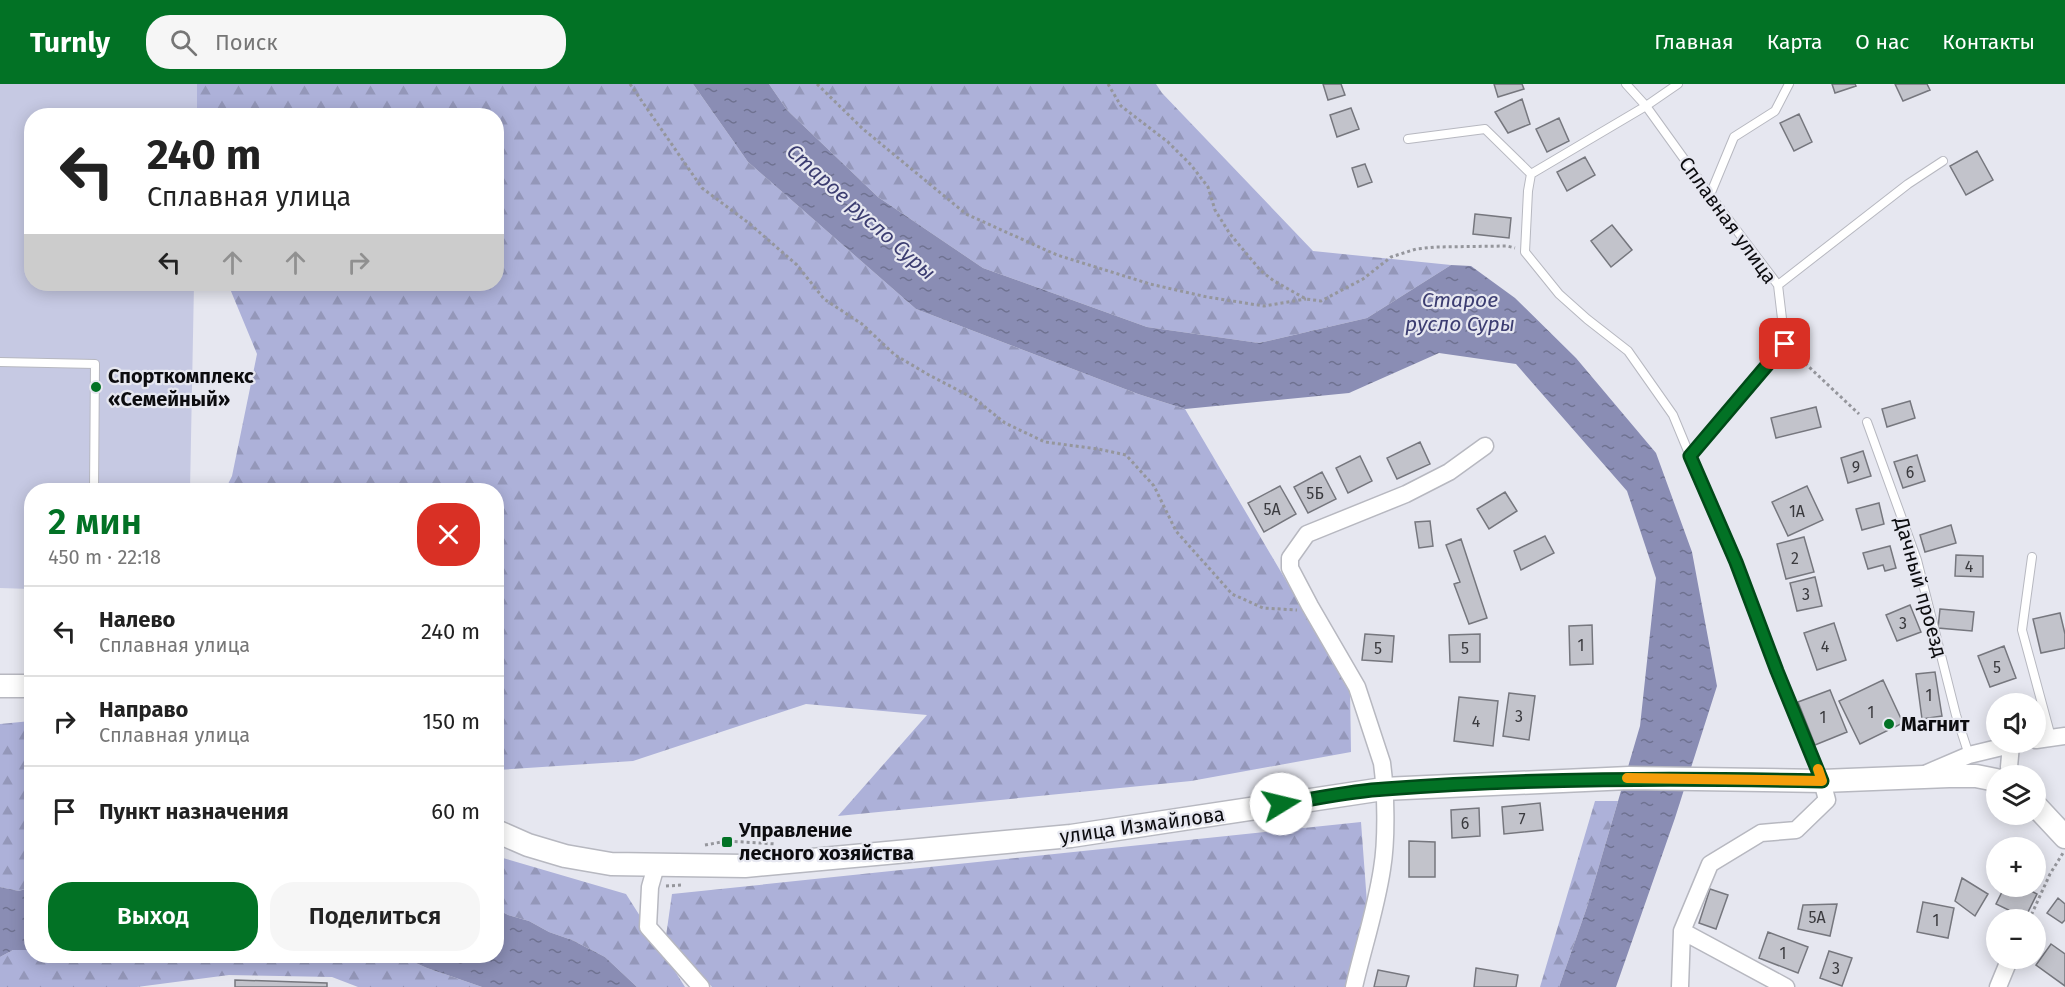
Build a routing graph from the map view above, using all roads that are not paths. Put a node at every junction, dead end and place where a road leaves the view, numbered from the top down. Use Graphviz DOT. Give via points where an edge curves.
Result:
graph roads {
  1 [pos="1626,84"];
  2 [pos="1678,84"];
  3 [pos="1789,84"];
  4 [pos="1646,106"];
  5 [pos="1408,139"];
  6 [pos="1943,161"];
  7 [pos="1532,174"];
  8 [pos="1710,195"];
  9 [pos="1778,285"];
  10 [pos="0,362"];
  11 [pos="1867,422"];
  12 [pos="1485,446"];
  13 [pos="1690,456"];
  14 [pos="94,483"];
  15 [pos="2032,557"];
  16 [pos="0,686"];
  17 [pos="24,686"];
  18 [pos="2050,738"];
  19 [pos="1986,751"];
  20 [pos="1969,755"];
  21 [pos="1928,776"];
  22 [pos="1986,778"];
  23 [pos="1822,781"];
  24 [pos="1383,789"];
  25 [pos="2046,817"];
  26 [pos="504,834"];
  27 [pos="2065,837"];
  28 [pos="656,866"];
  29 [pos="1682,931"];
  30 [pos="2005,969"];
  31 [pos="701,987"];
  32 [pos="1354,987"];
  33 [pos="1680,987"];
  34 [pos="1786,987"];
  35 [pos="1998,987"];
  1 -- 4 [label="lane, Сплавная улица"];
  2 -- 4 [label="lane"];
  3 -- 8 [label="lane" via="1775,111 1734,137"];
  4 -- 7 [label="lane"];
  4 -- 8 [label="lane, Сплавная улица"];
  5 -- 7 [label="lane" via="1485,129"];
  6 -- 9 [label="lane"];
  7 -- 13 [label="lane" via="1525,252 1559,294 1628,351 1673,415"];
  8 -- 9 [label="lane, Сплавная улица"];
  9 -- 13 [label="lane, Сплавная улица" via="1785,344"];
  10 -- 14 [label="lane" via="95,364"];
  11 -- 20 [label="lane, Дачный проезд" via="1917,560"];
  12 -- 24 [label="street" via="1449,472 1406,494 1307,534 1290,558 1290,568 1357,687 1382,762"];
  13 -- 23 [label="lane"];
  15 -- 18 [label="lane" via="2022,630"];
  16 -- 17 [label="main road"];
  19 -- 20 [label="street"];
  20 -- 21 [label="street"];
  21 -- 22 [label="main road, улица Измайлова"];
  21 -- 23 [label="main road, улица Измайлова"];
  23 -- 24 [label="main road, улица Измайлова" via="1629,778"];
  23 -- 29 [label="street" via="1827,800 1796,830 1761,833 1710,864"];
  24 -- 28 [label="main road, улица Измайлова" via="1071,836 757,865"];
  24 -- 32 [label="street" via="1383,868"];
  25 -- 27 [label="main road"];
  26 -- 28 [label="main road, улица Измайлова" via="565,856"];
  28 -- 31 [label="street" via="650,887 648,927"];
  29 -- 33 [label="street"];
  29 -- 34 [label="street"];
  30 -- 35 [label="street"];
}
